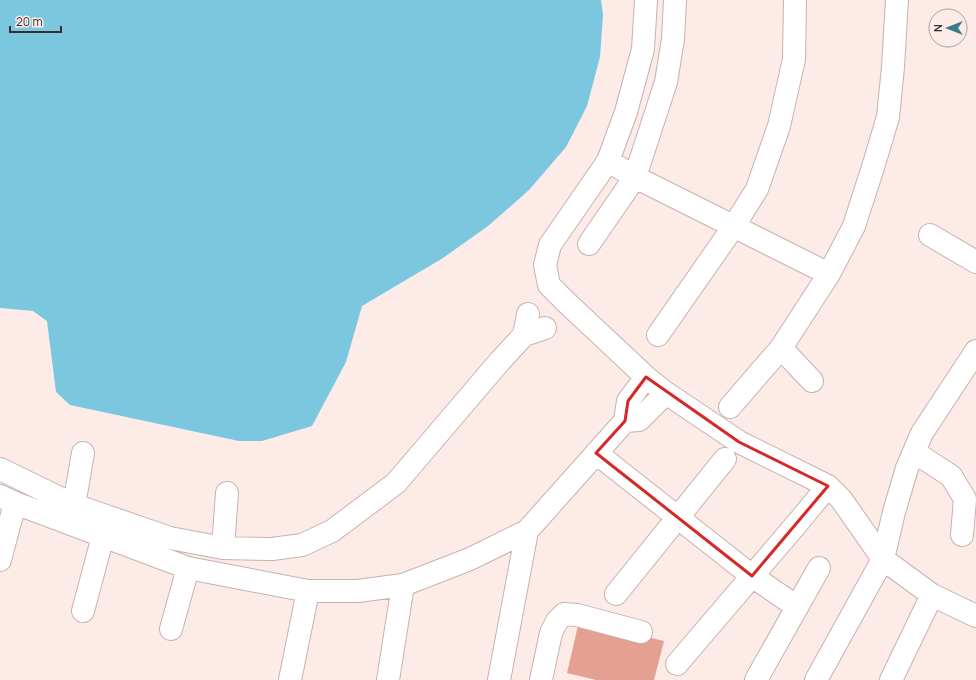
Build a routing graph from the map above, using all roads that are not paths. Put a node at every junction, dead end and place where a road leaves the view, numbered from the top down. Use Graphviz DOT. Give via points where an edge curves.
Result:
graph roads {
  1 [pos="646,0"];
  2 [pos="675,0"];
  3 [pos="795,0"];
  4 [pos="896,0"];
  5 [pos="608,161"];
  6 [pos="636,177"];
  7 [pos="734,226"];
  8 [pos="930,235"];
  9 [pos="589,244"];
  10 [pos="976,262"];
  11 [pos="828,274"];
  12 [pos="549,285"];
  13 [pos="555,316"];
  14 [pos="658,335"];
  15 [pos="524,336"];
  16 [pos="781,348"];
  17 [pos="976,351"];
  18 [pos="646,377"];
  19 [pos="812,381"];
  20 [pos="666,393"];
  21 [pos="730,407"];
  22 [pos="625,421"];
  23 [pos="914,452"];
  24 [pos="83,453"];
  25 [pos="596,453"];
  26 [pos="725,459"];
  27 [pos="0,469"];
  28 [pos="828,486"];
  29 [pos="227,493"];
  30 [pos="8,500"];
  31 [pos="74,505"];
  32 [pos="678,518"];
  33 [pos="527,531"];
  34 [pos="962,535"];
  35 [pos="103,536"];
  36 [pos="223,548"];
  37 [pos="883,559"];
  38 [pos="0,560"];
  39 [pos="188,568"];
  40 [pos="819,568"];
  41 [pos="752,576"];
  42 [pos="402,585"];
  43 [pos="308,591"];
  44 [pos="616,594"];
  45 [pos="932,595"];
  46 [pos="797,607"];
  47 [pos="83,611"];
  48 [pos="976,616"];
  49 [pos="171,629"];
  50 [pos="640,632"];
  51 [pos="677,664"];
  52 [pos="290,680"];
  53 [pos="388,680"];
  54 [pos="500,680"];
  55 [pos="541,680"];
  56 [pos="756,680"];
  57 [pos="816,680"];
  58 [pos="891,680"];
  1 -- 5 [label="street" via="643,49 626,112"];
  2 -- 6 [label="street" via="673,39 666,82"];
  3 -- 7 [label="street" via="794,59 779,126 757,189"];
  4 -- 11 [label="street" via="888,117 854,226"];
  5 -- 6 [label="street"];
  5 -- 12 [label="street" via="550,245 544,265"];
  6 -- 7 [label="street"];
  6 -- 9 [label="street"];
  7 -- 11 [label="street"];
  7 -- 14 [label="street"];
  8 -- 10 [label="street"];
  11 -- 16 [label="street"];
  12 -- 13 [label="street"];
  12 -- 15 [label="street" via="532,308"];
  13 -- 15 [label="street"];
  13 -- 18 [label="street"];
  15 -- 36 [label="street" via="396,483 332,531 302,545 272,549"];
  16 -- 19 [label="street"];
  16 -- 21 [label="street"];
  17 -- 23 [label="street" via="922,433"];
  18 -- 20 [label="street"];
  18 -- 22 [label="street" via="628,401"];
  20 -- 22 [label="street" via="638,420"];
  20 -- 28 [label="street" via="739,442"];
  22 -- 25 [label="street"];
  23 -- 34 [label="street" via="951,476 965,499"];
  23 -- 37 [label="street" via="894,512"];
  24 -- 31 [label="street"];
  25 -- 32 [label="street"];
  25 -- 33 [label="street"];
  26 -- 32 [label="street"];
  27 -- 31 [label="street"];
  28 -- 37 [label="street" via="841,499"];
  28 -- 41 [label="street"];
  29 -- 36 [label="street"];
  30 -- 35 [label="street"];
  30 -- 38 [label="street"];
  31 -- 36 [label="street" via="170,538"];
  32 -- 41 [label="street"];
  32 -- 44 [label="street"];
  33 -- 42 [label="street" via="470,559"];
  33 -- 54 [label="street"];
  35 -- 39 [label="street"];
  35 -- 47 [label="street"];
  37 -- 45 [label="street"];
  37 -- 57 [label="street"];
  39 -- 43 [label="street"];
  39 -- 49 [label="street"];
  40 -- 46 [label="street"];
  41 -- 46 [label="street"];
  41 -- 51 [label="street"];
  42 -- 43 [label="street" via="358,591"];
  42 -- 53 [label="street"];
  43 -- 52 [label="street"];
  45 -- 48 [label="street"];
  45 -- 58 [label="street"];
  46 -- 56 [label="street"];
  50 -- 55 [label="street" via="577,615 564,614 551,632"];
}
